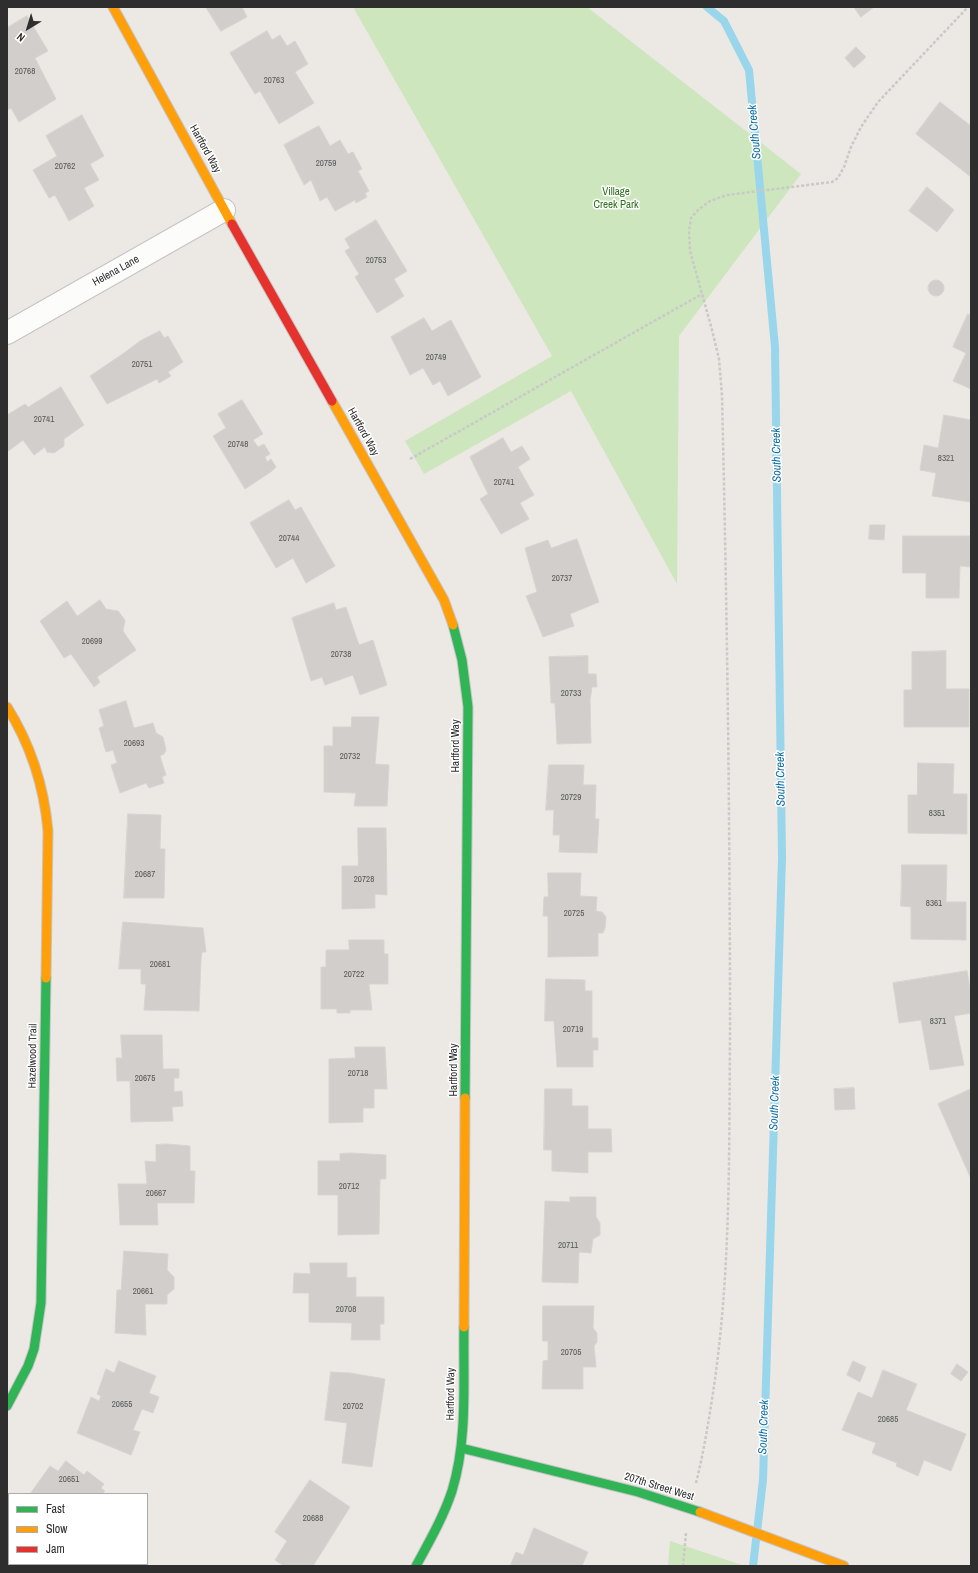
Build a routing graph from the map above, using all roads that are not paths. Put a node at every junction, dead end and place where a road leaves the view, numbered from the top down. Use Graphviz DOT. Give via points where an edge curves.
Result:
graph roads {
  1 [pos="113,7"];
  2 [pos="224,210"];
  3 [pos="7,333"];
  4 [pos="7,707"];
  5 [pos="7,1406"];
  6 [pos="461,1448"];
  7 [pos="416,1566"];
  8 [pos="844,1566"];
  1 -- 2 [label="street, Hartford Way"];
  2 -- 3 [label="street, Helena Lane"];
  2 -- 6 [label="street, Hartford Way" via="444,600 453,623 465,671 468,731"];
  4 -- 5 [label="street, Hazelwood Trail" via="18,725 40,779 47,809 48,831 41,1303 34,1349"];
  6 -- 7 [label="street, Hartford Way" via="452,1490 430,1542"];
  6 -- 8 [label="street, 207th Street West" via="638,1492"];
}
